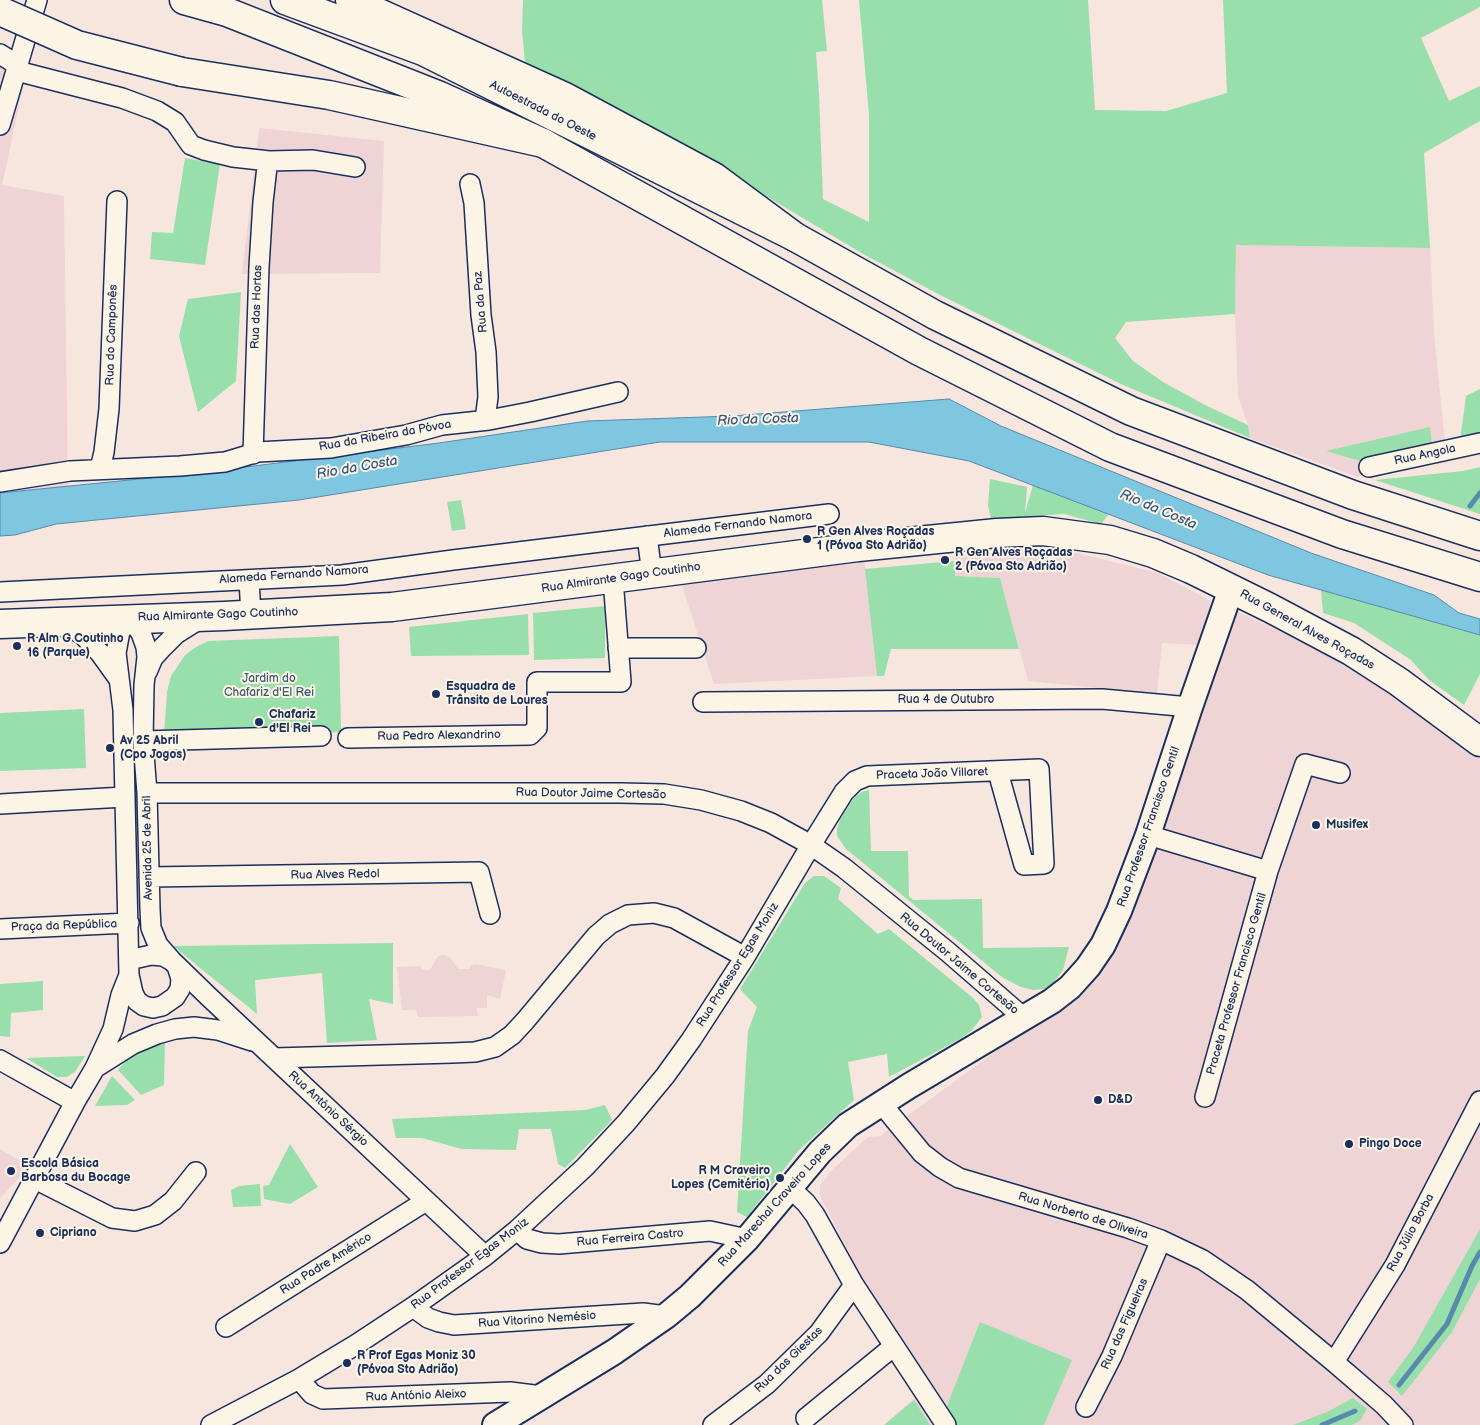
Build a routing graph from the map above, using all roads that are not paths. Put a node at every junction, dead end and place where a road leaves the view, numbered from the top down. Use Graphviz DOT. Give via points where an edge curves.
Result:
graph roads {
  1 [pos="37,0"];
  2 [pos="184,0"];
  3 [pos="285,0"];
  4 [pos="350,0"];
  5 [pos="0,11"];
  6 [pos="0,54"];
  7 [pos="18,69"];
  8 [pos="0,125"];
  9 [pos="543,143"];
  10 [pos="269,161"];
  11 [pos="354,167"];
  12 [pos="470,184"];
  13 [pos="117,201"];
  14 [pos="795,237"];
  15 [pos="618,392"];
  16 [pos="485,420"];
  17 [pos="1480,443"];
  18 [pos="253,454"];
  19 [pos="1369,466"];
  20 [pos="100,469"];
  21 [pos="0,482"];
  22 [pos="828,514"];
  23 [pos="647,536"];
  24 [pos="1480,536"];
  25 [pos="652,574"];
  26 [pos="1480,577"];
  27 [pos="613,579"];
  28 [pos="249,580"];
  29 [pos="1231,589"];
  30 [pos="0,592"];
  31 [pos="252,615"];
  32 [pos="203,617"];
  33 [pos="131,619"];
  34 [pos="62,621"];
  35 [pos="0,624"];
  36 [pos="618,648"];
  37 [pos="696,648"];
  38 [pos="145,680"];
  39 [pos="119,682"];
  40 [pos="703,702"];
  41 [pos="1190,707"];
  42 [pos="321,736"];
  43 [pos="348,738"];
  44 [pos="143,741"];
  45 [pos="1480,742"];
  46 [pos="998,772"];
  47 [pos="1340,773"];
  48 [pos="147,793"];
  49 [pos="124,797"];
  50 [pos="0,804"];
  51 [pos="1148,835"];
  52 [pos="811,845"];
  53 [pos="1268,871"];
  54 [pos="149,877"];
  55 [pos="490,914"];
  56 [pos="129,923"];
  57 [pos="0,929"];
  58 [pos="745,957"];
  59 [pos="174,963"];
  60 [pos="129,968"];
  61 [pos="208,996"];
  62 [pos="175,997"];
  63 [pos="153,1008"];
  64 [pos="1024,1018"];
  65 [pos="113,1029"];
  66 [pos="257,1042"];
  67 [pos="274,1058"];
  68 [pos="0,1060"];
  69 [pos="95,1068"];
  70 [pos="1205,1097"];
  71 [pos="1480,1101"];
  72 [pos="75,1102"];
  73 [pos="881,1103"];
  74 [pos="196,1172"];
  75 [pos="34,1179"];
  76 [pos="789,1187"];
  77 [pos="426,1201"];
  78 [pos="517,1230"];
  79 [pos="747,1239"];
  80 [pos="1162,1240"];
  81 [pos="0,1243"];
  82 [pos="485,1256"];
  83 [pos="854,1285"];
  84 [pos="413,1307"];
  85 [pos="666,1316"];
  86 [pos="226,1328"];
  87 [pos="894,1346"];
  88 [pos="1334,1362"];
  89 [pos="299,1379"];
  90 [pos="542,1396"];
  91 [pos="1086,1407"];
  92 [pos="806,1418"];
  93 [pos="211,1425"];
  94 [pos="496,1425"];
  95 [pos="712,1425"];
  96 [pos="946,1425"];
  97 [pos="1403,1425"];
  1 -- 7 [label="street"];
  2 -- 9 [label="main road" via="227,12 440,96"];
  3 -- 14 [label="main road, Autoestrada do Oeste" via="423,51"];
  4 -- 14 [label="main road" via="582,107 714,177"];
  5 -- 9 [label="main road, bridge" via="77,45 182,72 329,95"];
  6 -- 7 [label="street"];
  7 -- 8 [label="street"];
  7 -- 10 [label="street" via="157,111 175,122 191,145 204,150"];
  9 -- 26 [label="main road" via="919,351 1110,447 1342,534"];
  10 -- 11 [label="street" via="313,160"];
  10 -- 18 [label="street, Rua das Hortas" via="259,267"];
  12 -- 16 [label="street, Rua da Paz" via="486,352 488,397"];
  13 -- 20 [label="street, Rua do Camponês" via="109,409"];
  14 -- 24 [label="main road" via="935,315 1130,411 1354,495"];
  15 -- 16 [label="street, Rua da Ribeira da Póvoa"];
  16 -- 18 [label="street, Rua da Ribeira da Póvoa" via="442,425 331,448"];
  17 -- 19 [label="street, Rua Angola"];
  18 -- 20 [label="street, Rua da Ribeira da Póvoa" via="226,462"];
  20 -- 21 [label="street, Rua da Ribeira da Póvoa"];
  22 -- 23 [label="street, Alameda Fernando Namora"];
  23 -- 25 [label="street, Alameda Fernando Namora"];
  23 -- 28 [label="street, Alameda Fernando Namora" via="342,575"];
  25 -- 27 [label="main road, Rua Almirante Gago Coutinho"];
  25 -- 29 [label="main road, Rua Almirante Gago Coutinho" via="900,542 1043,531 1110,540 1153,553"];
  27 -- 31 [label="main road, Rua Almirante Gago Coutinho" via="392,607"];
  27 -- 36 [label="street"];
  28 -- 30 [label="street, Alameda Fernando Namora"];
  28 -- 31 [label="street"];
  29 -- 41 [label="street, Rua Professor Francisco Gentil"];
  29 -- 45 [label="main road, Rua General Alves Roçadas" via="1351,651"];
  31 -- 32 [label="main road, Rua Almirante Gago Coutinho"];
  32 -- 33 [label="main road, Rua Almirante Gago Coutinho"];
  32 -- 38 [label="street, Avenida 25 de Abril" via="176,634 162,648"];
  33 -- 34 [label="main road, Rua Almirante Gago Coutinho"];
  33 -- 38 [label="street, Avenida 25 de Abril" via="146,647"];
  33 -- 39 [label="street, Avenida 25 de Abril" via="120,631 117,642"];
  34 -- 35 [label="main road, Rua Almirante Gago Coutinho"];
  34 -- 39 [label="street, Avenida 25 de Abril" via="100,653"];
  36 -- 37 [label="street"];
  36 -- 43 [label="street, Rua Pedro Alexandrino" via="620,682 537,682 537,728 530,735"];
  38 -- 39 [label="street"];
  38 -- 44 [label="street, Avenida 25 de Abril"];
  39 -- 49 [label="street, Avenida 25 de Abril" via="123,710"];
  40 -- 41 [label="street, Rua 4 de Outubro" via="1102,699"];
  41 -- 51 [label="street, Rua Professor Francisco Gentil"];
  42 -- 44 [label="street"];
  44 -- 48 [label="street, Avenida 25 de Abril"];
  46 -- 46 [label="street, Praceta João Villaret" via="1039,769 1044,864 1024,865"];
  46 -- 52 [label="street, Praceta João Villaret" via="867,776 855,781 844,792"];
  47 -- 53 [label="street, Praceta Professor Francisco Gentil" via="1305,764"];
  48 -- 52 [label="street, Rua Doutor Jaime Cortesão" via="664,794 741,811"];
  48 -- 54 [label="street, Avenida 25 de Abril"];
  49 -- 50 [label="street"];
  49 -- 56 [label="street, Avenida 25 de Abril"];
  51 -- 53 [label="street"];
  51 -- 64 [label="street, Rua Professor Francisco Gentil" via="1119,911 1093,960 1070,988"];
  52 -- 58 [label="street, Rua Professor Egas Moniz"];
  52 -- 64 [label="street, Rua Doutor Jaime Cortesão" via="948,952"];
  53 -- 70 [label="street, Praceta Professor Francisco Gentil"];
  54 -- 55 [label="street, Rua Alves Redol" via="479,872"];
  54 -- 59 [label="street, Avenida 25 de Abril" via="151,928 158,945"];
  56 -- 57 [label="street, Praça da República"];
  56 -- 60 [label="street, Avenida 25 de Abril"];
  58 -- 67 [label="street" via="674,918 654,913 628,915 596,936 525,1021 495,1046 467,1053"];
  58 -- 78 [label="street, Rua Professor Egas Moniz" via="691,1040 626,1123 584,1168"];
  59 -- 60 [label="street" via="163,956 151,954"];
  59 -- 61 [label="street, Rua António Sérgio"];
  59 -- 62 [label="street" via="181,979"];
  60 -- 63 [label="street" via="137,1001"];
  60 -- 65 [label="street, Avenida 25 de Abril"];
  61 -- 62 [label="street" via="192,992"];
  61 -- 66 [label="street, Rua António Sérgio"];
  62 -- 63 [label="street"];
  63 -- 65 [label="street, Avenida 25 de Abril" via="129,1013"];
  64 -- 73 [label="street, Rua Professor Francisco Gentil"];
  65 -- 69 [label="street, Avenida 25 de Abril"];
  66 -- 67 [label="street, Rua António Sérgio"];
  66 -- 69 [label="street" via="218,1030 175,1029 133,1044"];
  67 -- 77 [label="street, Rua António Sérgio"];
  68 -- 72 [label="street"];
  69 -- 72 [label="street, Avenida 25 de Abril"];
  71 -- 88 [label="street, Rua Júlio Borba" via="1395,1264"];
  72 -- 75 [label="street, Avenida 25 de Abril"];
  73 -- 76 [label="street, Rua Marechal Craveiro Lopes" via="848,1125"];
  73 -- 80 [label="street, Rua Norberto de Oliveira" via="922,1153 959,1178"];
  74 -- 75 [label="street" via="173,1201 154,1214 135,1221 112,1218"];
  75 -- 81 [label="street, Avenida 25 de Abril"];
  76 -- 79 [label="street, Rua Marechal Craveiro Lopes"];
  76 -- 83 [label="street" via="815,1214"];
  77 -- 82 [label="street, Rua António Sérgio"];
  77 -- 86 [label="street, Rua Padre Américo"];
  78 -- 79 [label="street, Rua Ferreira Castro" via="527,1239 559,1244 710,1231"];
  78 -- 82 [label="street, Rua Professor Egas Moniz"];
  79 -- 85 [label="street, Rua Marechal Craveiro Lopes"];
  80 -- 88 [label="street, Rua Norberto de Oliveira" via="1203,1260 1247,1290"];
  80 -- 91 [label="street, Rua das Figueiras" via="1112,1356"];
  82 -- 84 [label="street, Rua Professor Egas Moniz"];
  83 -- 87 [label="street"];
  83 -- 95 [label="street, Rua das Giestas" via="820,1333 766,1384"];
  84 -- 85 [label="street, Rua Vitorino Nemésio" via="428,1318 454,1325 643,1313"];
  84 -- 89 [label="street, Rua Professor Egas Moniz"];
  85 -- 90 [label="street, Rua Marechal Craveiro Lopes"];
  87 -- 92 [label="street"];
  87 -- 96 [label="street"];
  88 -- 97 [label="street, Rua Norberto de Oliveira" via="1384,1404"];
  89 -- 90 [label="street, Rua António Aleixo" via="312,1394 323,1399 510,1392"];
  89 -- 93 [label="street, Rua Professor Egas Moniz"];
  90 -- 94 [label="street, Rua Marechal Craveiro Lopes"];
}
